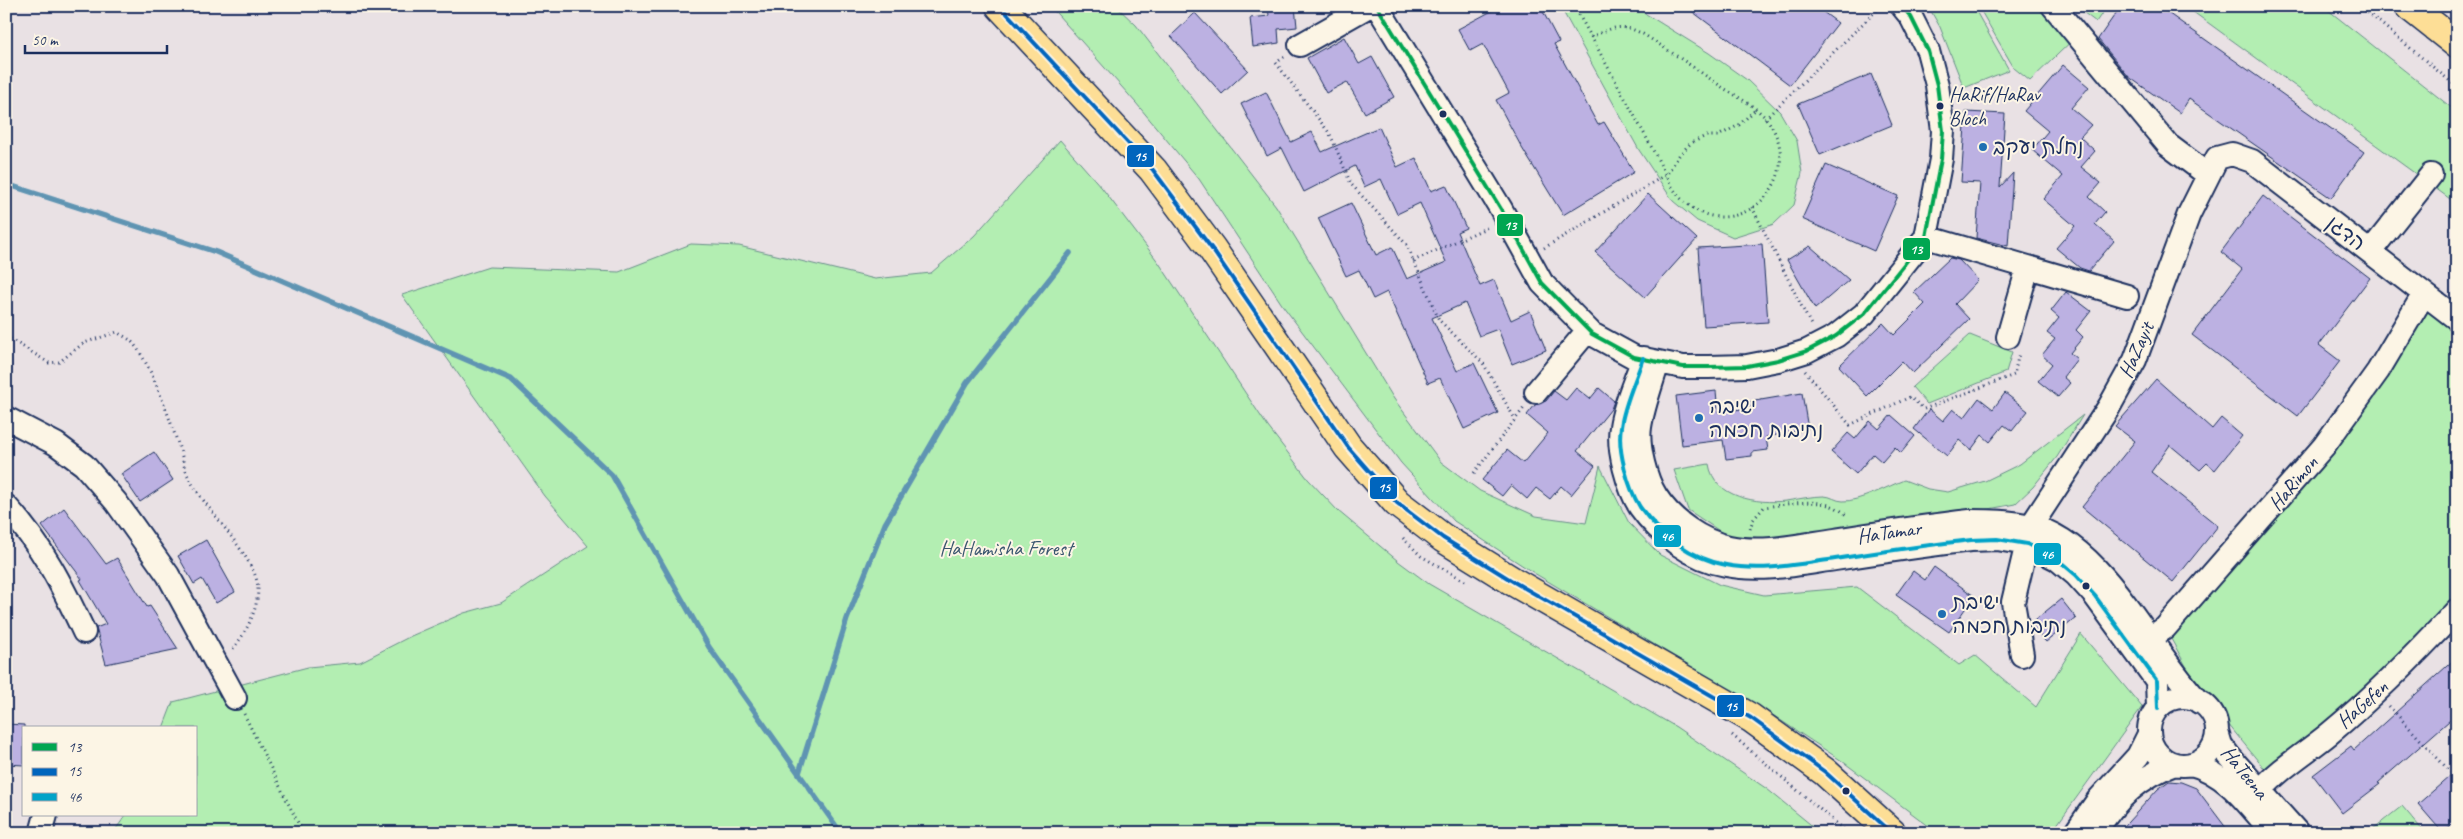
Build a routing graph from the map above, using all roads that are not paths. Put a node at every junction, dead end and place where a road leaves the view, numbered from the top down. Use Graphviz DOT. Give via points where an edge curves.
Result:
graph roads {
  1 [pos="1000,6"];
  2 [pos="1369,6"];
  3 [pos="1376,6"];
  4 [pos="1902,6"];
  5 [pos="2053,6"];
  6 [pos="2409,6"];
  7 [pos="2434,6"];
  8 [pos="2457,23"];
  9 [pos="2457,44"];
  10 [pos="1300,45"];
  11 [pos="2232,154"];
  12 [pos="2208,175"];
  13 [pos="2431,175"];
  14 [pos="1926,237"];
  15 [pos="2370,252"];
  16 [pos="2028,267"];
  17 [pos="2424,294"];
  18 [pos="2127,296"];
  19 [pos="2457,319"];
  20 [pos="1588,330"];
  21 [pos="2015,342"];
  22 [pos="1651,360"];
  23 [pos="1536,392"];
  24 [pos="6,418"];
  25 [pos="6,506"];
  26 [pos="2029,535"];
  27 [pos="2457,610"];
  28 [pos="84,632"];
  29 [pos="2141,644"];
  30 [pos="2022,655"];
  31 [pos="236,698"];
  32 [pos="2199,702"];
  33 [pos="2158,708"];
  34 [pos="2217,732"];
  35 [pos="2149,734"];
  36 [pos="2183,764"];
  37 [pos="2260,791"];
  38 [pos="46,816"];
  39 [pos="41,833"];
  40 [pos="1892,833"];
  41 [pos="2075,833"];
  42 [pos="2095,833"];
  43 [pos="2273,833"];
  44 [pos="2298,833"];
  1 -- 40 [label="main road" via="1153,170 1212,249 1348,447 1397,503 1443,538 1514,582 1751,718 1825,772"];
  2 -- 10 [label="street"];
  3 -- 20 [label="street" via="1542,283"];
  4 -- 14 [label="street" via="1928,50 1943,131"];
  5 -- 12 [label="street" via="2168,145"];
  6 -- 9 [label="main road"];
  7 -- 8 [label="main road"];
  11 -- 12 [label="street, HaZayit" via="2217,158"];
  11 -- 15 [label="street, הדגן" via="2252,161"];
  12 -- 26 [label="street, HaZayit" via="2189,214 2135,360"];
  13 -- 15 [label="street"];
  14 -- 16 [label="street"];
  14 -- 22 [label="street" via="1864,314 1820,344 1792,356 1747,366 1683,367"];
  15 -- 17 [label="street, הדגן"];
  16 -- 18 [label="street"];
  16 -- 21 [label="street"];
  17 -- 19 [label="street, הדגן"];
  17 -- 29 [label="street, HaRimon" via="2378,371 2324,446 2165,628"];
  20 -- 22 [label="street" via="1634,357"];
  20 -- 23 [label="street"];
  22 -- 26 [label="street, HaTamar" via="1640,428 1644,468 1651,489 1664,509 1706,538 1729,547 1787,547 1970,521 1998,521"];
  22 -- 26 [label="street, HaTamar" via="1621,427 1626,472 1634,497 1650,522 1698,555 1725,565 1789,566"];
  24 -- 31 [label="street" via="56,444 84,465 116,502 168,575"];
  25 -- 28 [label="street" via="44,553"];
  26 -- 29 [label="street, HaTamar" via="2068,543 2089,561 2109,584"];
  26 -- 30 [label="street, HaZayit" via="2013,602"];
  27 -- 37 [label="street, HaGefen" via="2376,692"];
  29 -- 32 [label="street, HaTamar"];
  29 -- 33 [label="street, HaTamar" via="2158,681"];
  32 -- 33 [label="street" via="2180,698 2169,700"];
  32 -- 34 [label="street" via="2215,720"];
  33 -- 35 [label="street" via="2150,722"];
  34 -- 36 [label="street" via="2208,754"];
  34 -- 37 [label="street, HaTeena" via="2229,756"];
  35 -- 36 [label="street" via="2158,754"];
  35 -- 41 [label="street" via="2138,756 2098,800"];
  36 -- 42 [label="street" via="2151,773 2124,796"];
  36 -- 43 [label="street, HaTeena" via="2201,766 2222,779"];
  37 -- 44 [label="street, HaTeena"];
  38 -- 39 [label="street"];
}
